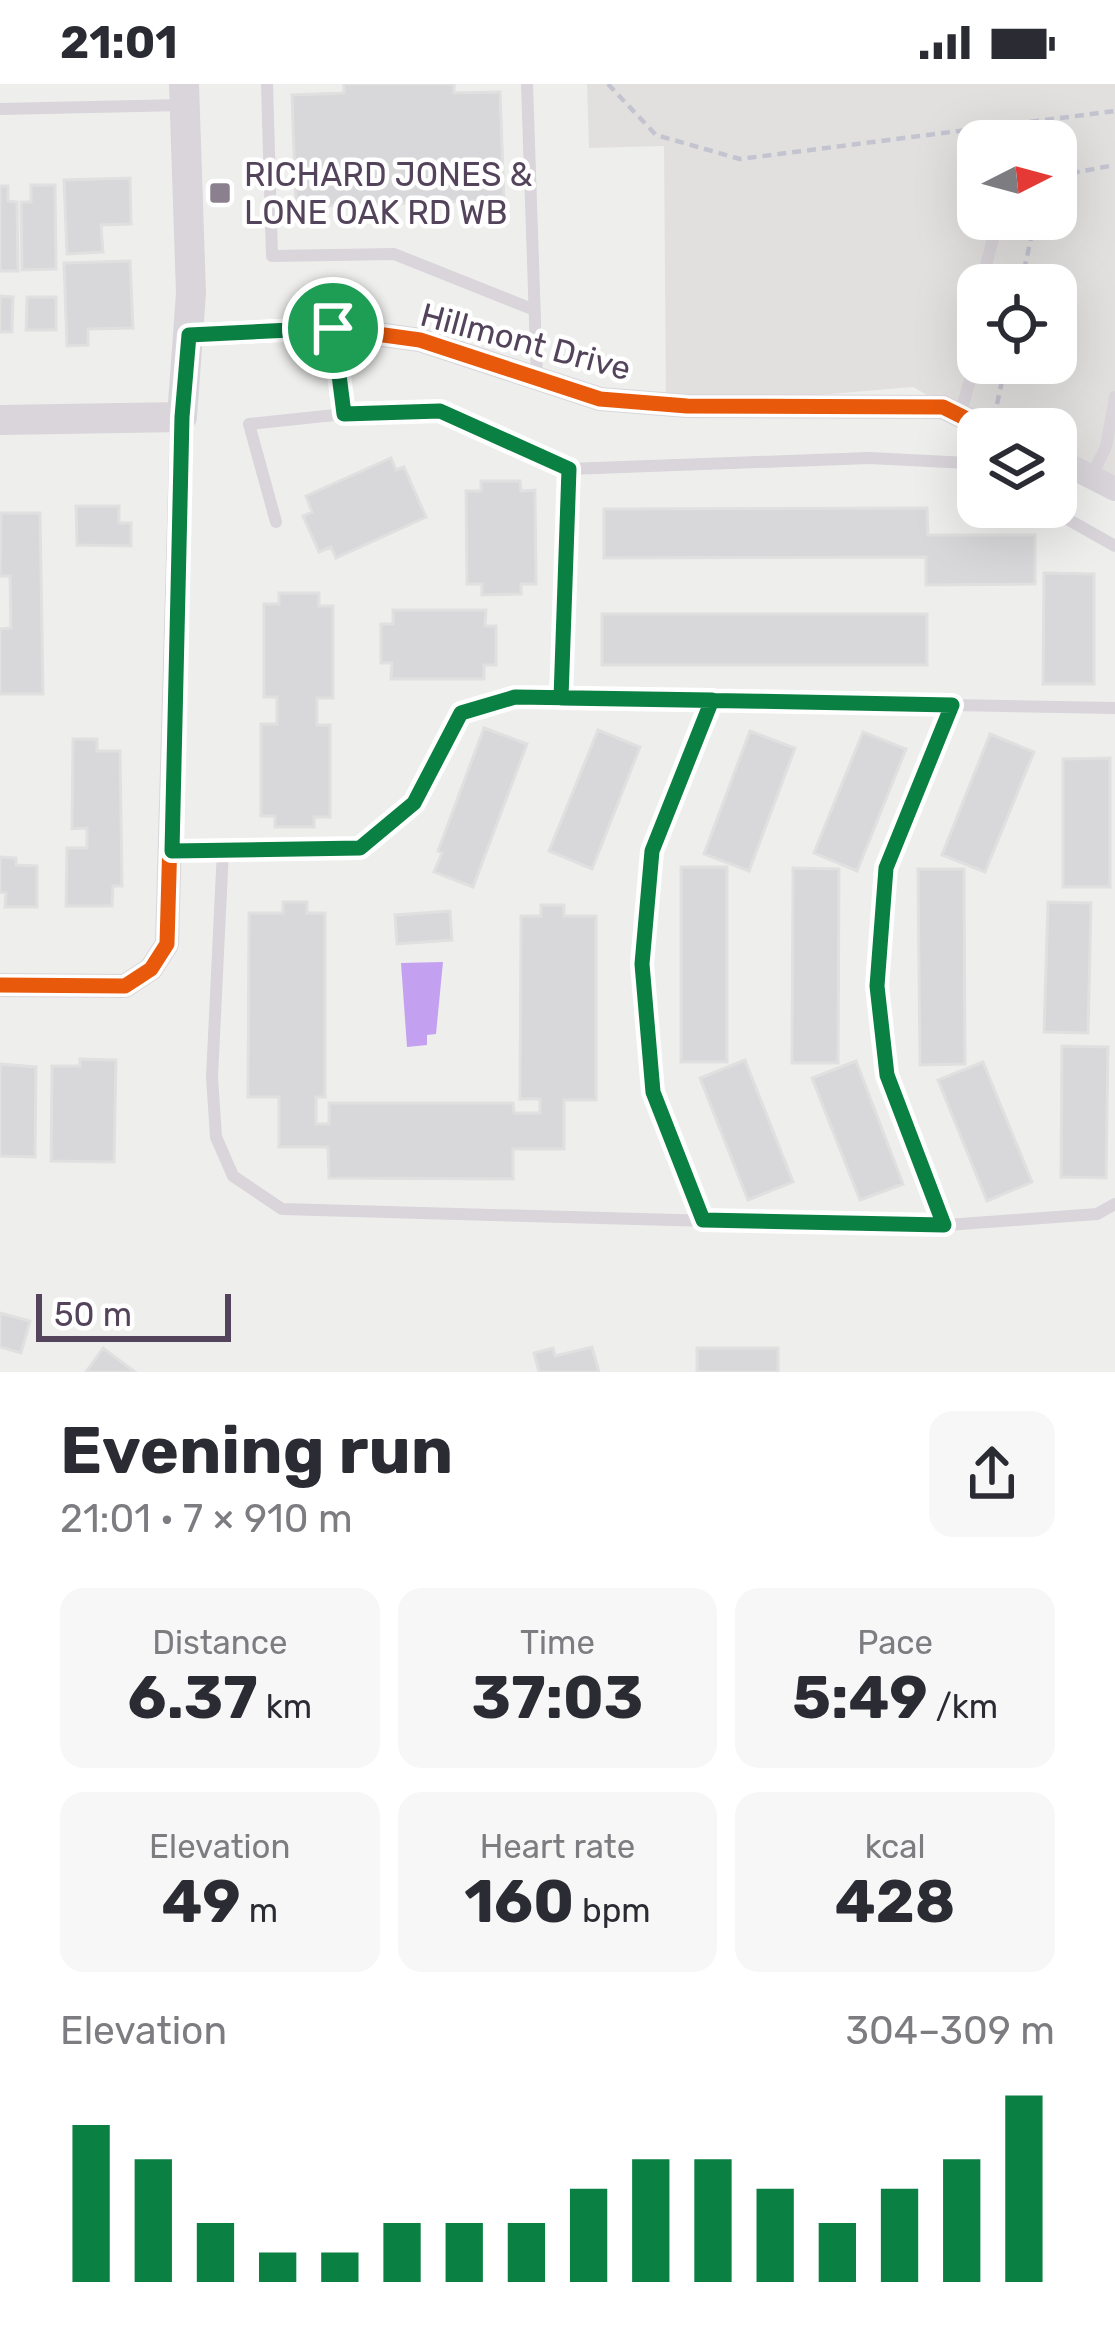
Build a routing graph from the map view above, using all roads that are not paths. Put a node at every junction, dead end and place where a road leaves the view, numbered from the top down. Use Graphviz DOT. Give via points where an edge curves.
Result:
graph roads {
  1 [pos="267,84"];
  2 [pos="527,84"];
  3 [pos="184,94"];
  4 [pos="0,109"];
  5 [pos="532,309"];
  6 [pos="333,328"];
  7 [pos="189,335"];
  8 [pos="537,381"];
  9 [pos="1115,397"];
  10 [pos="344,414"];
  11 [pos="957,414"];
  12 [pos="182,417"];
  13 [pos="0,420"];
  14 [pos="957,462"];
  15 [pos="569,469"];
  16 [pos="1077,470"];
  17 [pos="1091,477"];
  18 [pos="1115,489"];
  19 [pos="276,522"];
  20 [pos="1077,525"];
  21 [pos="1115,546"];
  22 [pos="561,698"];
  23 [pos="712,700"];
  24 [pos="952,705"];
  25 [pos="1115,708"];
  26 [pos="223,850"];
  27 [pos="172,851"];
  28 [pos="0,985"];
  29 [pos="1115,1204"];
  30 [pos="703,1220"];
  31 [pos="944,1225"];
  1 -- 5 [label="lane" via="272,256 394,254"];
  2 -- 5 [label="lane"];
  3 -- 4 [label="lane"];
  3 -- 7 [label="street"];
  5 -- 8 [label="lane"];
  6 -- 7 [label="street, Hillmont Drive"];
  6 -- 8 [label="street, Hillmont Drive" via="420,340"];
  6 -- 10 [label="lane"];
  7 -- 12 [label="street"];
  8 -- 11 [label="street, Hillmont Drive" via="600,399 687,406 910,405"];
  9 -- 17 [label="lane"];
  10 -- 15 [label="lane" via="440,411"];
  10 -- 19 [label="lane" via="249,424"];
  12 -- 13 [label="street"];
  12 -- 27 [label="street"];
  14 -- 15 [label="lane"];
  15 -- 22 [label="lane"];
  16 -- 17 [label="street"];
  17 -- 18 [label="street"];
  20 -- 21 [label="lane"];
  22 -- 23 [label="lane"];
  22 -- 26 [label="lane" via="515,697 461,713 414,803 360,848"];
  23 -- 24 [label="lane"];
  23 -- 30 [label="lane" via="652,851 642,964 653,1092"];
  24 -- 25 [label="lane"];
  24 -- 31 [label="lane" via="886,868 877,986 887,1075"];
  26 -- 27 [label="lane"];
  26 -- 30 [label="lane" via="212,1077 216,1137 233,1176 282,1209"];
  27 -- 28 [label="street" via="166,944 151,969 125,986"];
  29 -- 31 [label="lane" via="1097,1214"];
  30 -- 31 [label="lane"];
}
